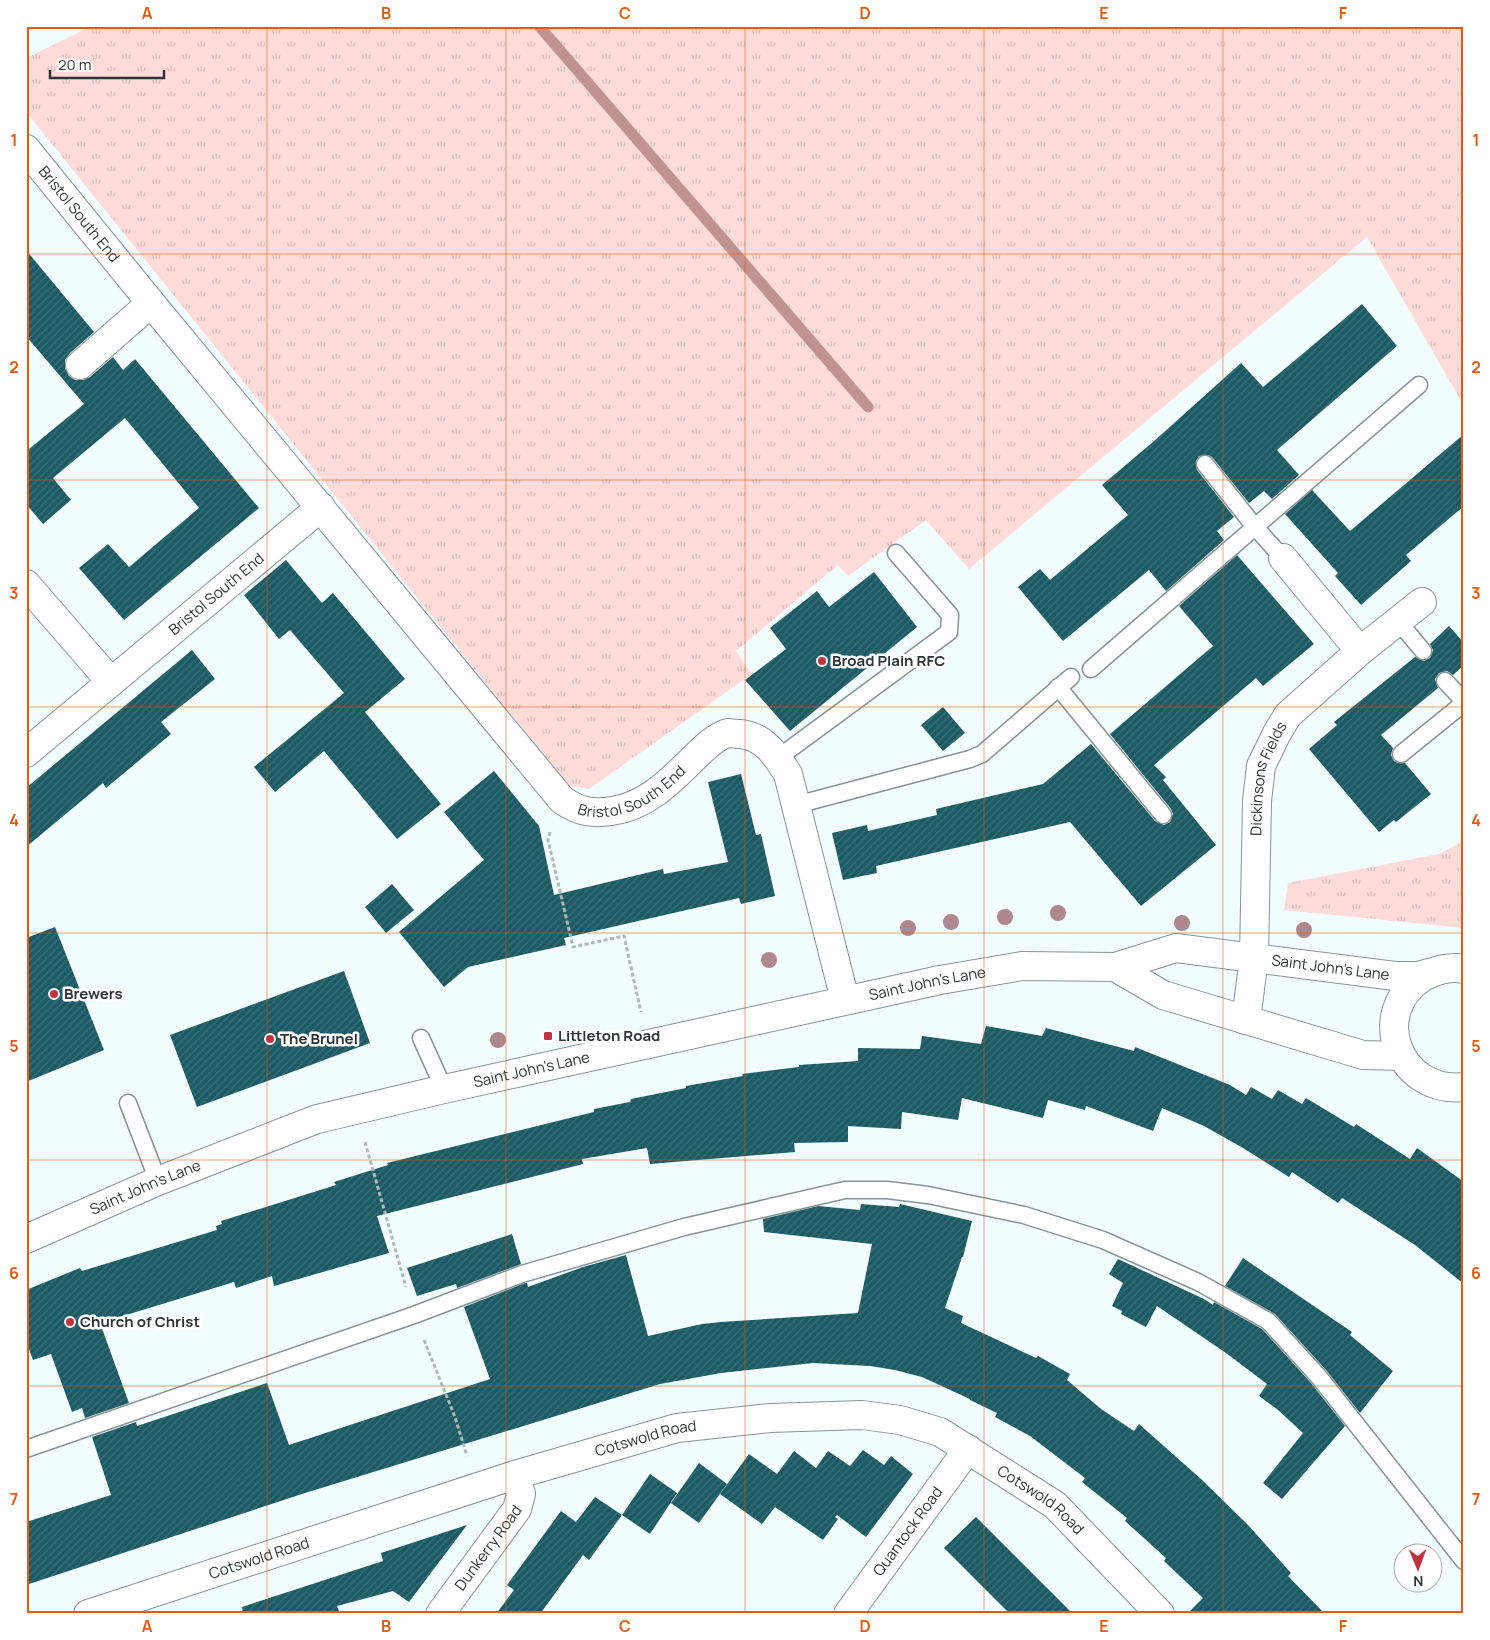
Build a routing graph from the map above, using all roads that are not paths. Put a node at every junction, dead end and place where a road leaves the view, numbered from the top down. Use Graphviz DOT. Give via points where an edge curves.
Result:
graph roads {
  1 [pos="26,149"];
  2 [pos="151,303"];
  3 [pos="80,365"];
  4 [pos="1419,385"];
  5 [pos="1205,464"];
  6 [pos="321,507"];
  7 [pos="1255,527"];
  8 [pos="896,553"];
  9 [pos="1283,558"];
  10 [pos="26,584"];
  11 [pos="1422,602"];
  12 [pos="1398,621"];
  13 [pos="1360,651"];
  14 [pos="1423,651"];
  15 [pos="1091,669"];
  16 [pos="1446,681"];
  17 [pos="111,682"];
  18 [pos="1464,702"];
  19 [pos="26,753"];
  20 [pos="1402,754"];
  21 [pos="778,758"];
  22 [pos="796,805"];
  23 [pos="1163,815"];
  24 [pos="1254,958"];
  25 [pos="1114,967"];
  26 [pos="1464,970"];
  27 [pos="1429,973"];
  28 [pos="845,1000"];
  29 [pos="1246,1020"];
  30 [pos="421,1038"];
  31 [pos="1401,1056"];
  32 [pos="1431,1083"];
  33 [pos="1464,1087"];
  34 [pos="444,1089"];
  35 [pos="1464,1097"];
  36 [pos="128,1103"];
  37 [pos="158,1181"];
  38 [pos="26,1239"];
  39 [pos="26,1449"];
  40 [pos="968,1449"];
  41 [pos="516,1476"];
  42 [pos="1464,1561"];
  43 [pos="88,1614"];
  44 [pos="440,1614"];
  45 [pos="848,1614"];
  46 [pos="1160,1614"];
  1 -- 2 [label="street, Bristol South End"];
  2 -- 3 [label="street"];
  2 -- 6 [label="street, Bristol South End"];
  4 -- 7 [label="lane"];
  5 -- 7 [label="lane"];
  6 -- 17 [label="street, Bristol South End"];
  6 -- 21 [label="street, Bristol South End" via="562,800 575,808 596,813 624,810 645,800 709,744 728,733 747,735 766,744"];
  7 -- 9 [label="lane"];
  7 -- 15 [label="lane"];
  8 -- 21 [label="lane" via="950,615 949,632"];
  9 -- 13 [label="street"];
  10 -- 17 [label="street"];
  11 -- 12 [label="street, Dickinsons Fields"];
  12 -- 13 [label="street, Dickinsons Fields"];
  12 -- 14 [label="lane"];
  13 -- 24 [label="street, Dickinsons Fields" via="1288,715 1262,766 1257,801"];
  16 -- 18 [label="lane"];
  17 -- 19 [label="street, Bristol South End"];
  18 -- 20 [label="lane"];
  21 -- 22 [label="street, Bristol South End" via="788,774"];
  22 -- 23 [label="lane" via="982,754 1064,682"];
  22 -- 28 [label="street, Bristol South End"];
  24 -- 25 [label="street, Saint John's Lane" via="1176,948"];
  24 -- 27 [label="street, Saint John's Lane" via="1396,976"];
  24 -- 29 [label="street, Dickinsons Fields"];
  25 -- 28 [label="street, Saint John's Lane" via="1022,966"];
  25 -- 29 [label="street, Saint John's Lane" via="1164,995"];
  26 -- 27 [label="street, Saint John's Lane" via="1458,968"];
  27 -- 31 [label="street" via="1414,983 1400,1003 1394,1020 1395,1039"];
  28 -- 34 [label="street, Saint John's Lane"];
  29 -- 31 [label="street, Saint John's Lane" via="1363,1055"];
  30 -- 34 [label="lane"];
  31 -- 32 [label="street" via="1411,1070"];
  32 -- 33 [label="street"];
  32 -- 35 [label="street"];
  34 -- 37 [label="street, Saint John's Lane" via="318,1119"];
  36 -- 37 [label="lane"];
  37 -- 38 [label="street, Saint John's Lane"];
  39 -- 42 [label="lane" via="414,1315 522,1274 665,1232 845,1190 887,1190 1024,1214 1103,1240 1198,1282 1268,1321 1319,1377"];
  40 -- 41 [label="street, Cotswold Road" via="940,1432 891,1419 862,1415 770,1418 677,1428"];
  40 -- 45 [label="street, Quantock Road"];
  40 -- 46 [label="street, Cotswold Road" via="1055,1505"];
  41 -- 43 [label="street, Cotswold Road"];
  41 -- 44 [label="street, Dunkerry Road" via="521,1494 517,1509"];
}
